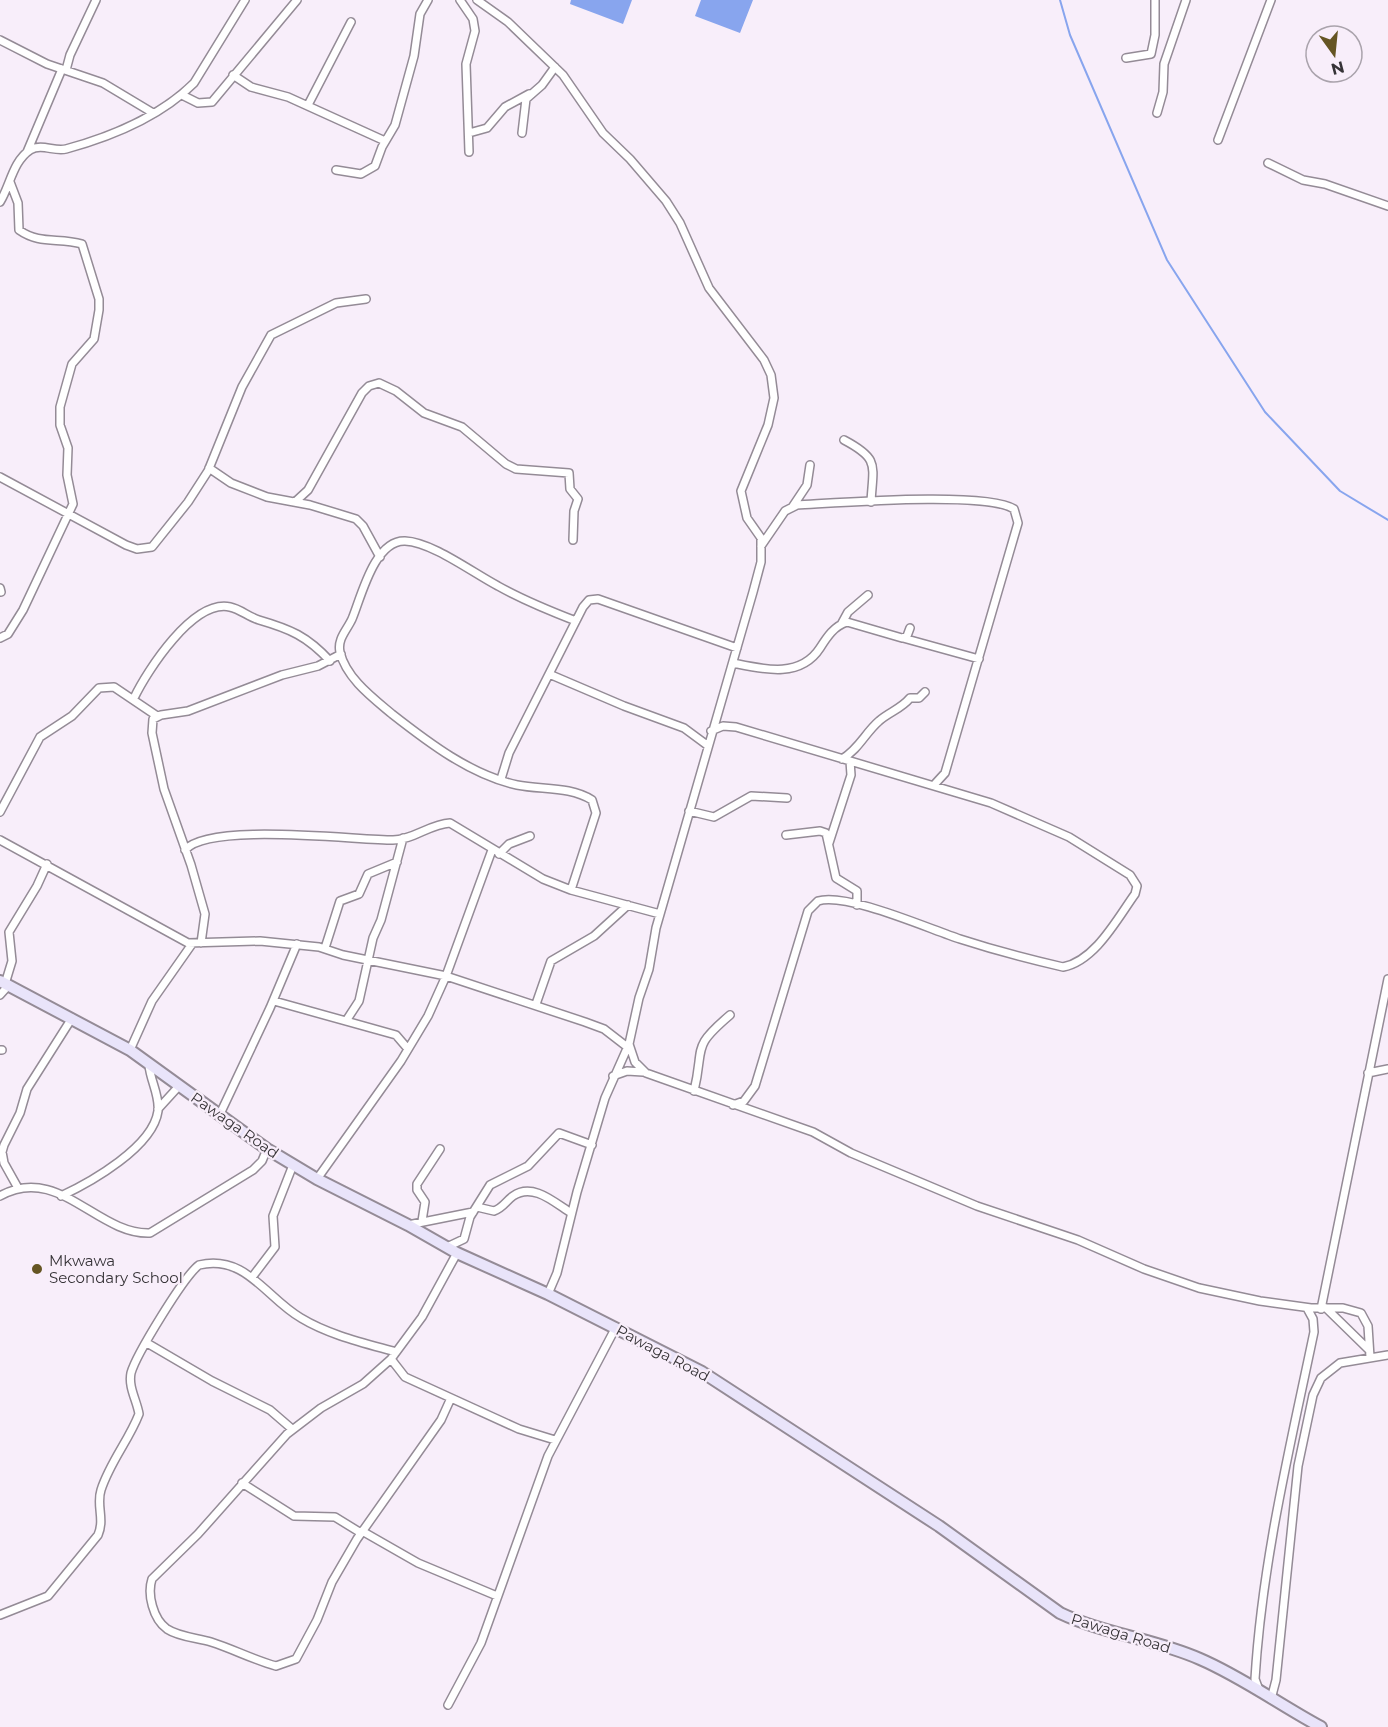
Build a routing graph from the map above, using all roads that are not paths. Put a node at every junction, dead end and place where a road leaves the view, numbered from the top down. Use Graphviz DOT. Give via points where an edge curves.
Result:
graph roads {
  1 [pos="96,0"];
  2 [pos="245,0"];
  3 [pos="297,0"];
  4 [pos="428,0"];
  5 [pos="460,0"];
  6 [pos="477,0"];
  7 [pos="1155,0"];
  8 [pos="1186,0"];
  9 [pos="1271,0"];
  10 [pos="351,22"];
  11 [pos="0,40"];
  12 [pos="1126,58"];
  13 [pos="555,67"];
  14 [pos="64,69"];
  15 [pos="233,75"];
  16 [pos="529,94"];
  17 [pos="182,95"];
  18 [pos="308,105"];
  19 [pos="153,113"];
  20 [pos="1157,113"];
  21 [pos="469,133"];
  22 [pos="522,134"];
  23 [pos="1218,140"];
  24 [pos="385,141"];
  25 [pos="469,152"];
  26 [pos="27,153"];
  27 [pos="1268,163"];
  28 [pos="336,170"];
  29 [pos="10,182"];
  30 [pos="0,202"];
  31 [pos="1388,206"];
  32 [pos="366,299"];
  33 [pos="844,440"];
  34 [pos="810,465"];
  35 [pos="208,468"];
  36 [pos="0,477"];
  37 [pos="295,502"];
  38 [pos="871,502"];
  39 [pos="793,506"];
  40 [pos="68,515"];
  41 [pos="573,540"];
  42 [pos="761,546"];
  43 [pos="380,557"];
  44 [pos="868,595"];
  45 [pos="576,621"];
  46 [pos="842,623"];
  47 [pos="910,628"];
  48 [pos="0,638"];
  49 [pos="902,638"];
  50 [pos="737,648"];
  51 [pos="341,654"];
  52 [pos="979,659"];
  53 [pos="330,661"];
  54 [pos="733,663"];
  55 [pos="549,674"];
  56 [pos="925,692"];
  57 [pos="134,698"];
  58 [pos="157,716"];
  59 [pos="711,731"];
  60 [pos="707,746"];
  61 [pos="842,759"];
  62 [pos="850,761"];
  63 [pos="501,779"];
  64 [pos="934,785"];
  65 [pos="787,798"];
  66 [pos="689,811"];
  67 [pos="0,812"];
  68 [pos="786,835"];
  69 [pos="531,836"];
  70 [pos="403,838"];
  71 [pos="0,840"];
  72 [pos="829,843"];
  73 [pos="185,850"];
  74 [pos="496,852"];
  75 [pos="397,862"];
  76 [pos="47,864"];
  77 [pos="571,890"];
  78 [pos="628,904"];
  79 [pos="857,905"];
  80 [pos="660,914"];
  81 [pos="201,943"];
  82 [pos="192,944"];
  83 [pos="297,944"];
  84 [pos="325,948"];
  85 [pos="369,959"];
  86 [pos="447,976"];
  87 [pos="1388,979"];
  88 [pos="5,983"];
  89 [pos="0,995"];
  90 [pos="274,1001"];
  91 [pos="536,1005"];
  92 [pos="730,1015"];
  93 [pos="72,1018"];
  94 [pos="346,1021"];
  95 [pos="628,1045"];
  96 [pos="408,1049"];
  97 [pos="130,1050"];
  98 [pos="149,1065"];
  99 [pos="1388,1069"];
  100 [pos="643,1072"];
  101 [pos="1368,1073"];
  102 [pos="613,1076"];
  103 [pos="179,1086"];
  104 [pos="694,1091"];
  105 [pos="733,1105"];
  106 [pos="158,1109"];
  107 [pos="220,1114"];
  108 [pos="592,1144"];
  109 [pos="267,1149"];
  110 [pos="440,1149"];
  111 [pos="293,1165"];
  112 [pos="317,1179"];
  113 [pos="18,1188"];
  114 [pos="0,1196"];
  115 [pos="61,1196"];
  116 [pos="475,1210"];
  117 [pos="571,1213"];
  118 [pos="422,1221"];
  119 [pos="408,1225"];
  120 [pos="446,1247"];
  121 [pos="457,1253"];
  122 [pos="253,1276"];
  123 [pos="548,1294"];
  124 [pos="1307,1308"];
  125 [pos="1324,1309"];
  126 [pos="616,1327"];
  127 [pos="147,1343"];
  128 [pos="396,1352"];
  129 [pos="1369,1354"];
  130 [pos="1388,1355"];
  131 [pos="391,1359"];
  132 [pos="451,1398"];
  133 [pos="292,1429"];
  134 [pos="555,1440"];
  135 [pos="242,1483"];
  136 [pos="362,1532"];
  137 [pos="497,1596"];
  138 [pos="0,1615"];
  139 [pos="1260,1692"];
  140 [pos="1271,1699"];
  141 [pos="448,1705"];
  142 [pos="1321,1727"];
  1 -- 14 [label="street"];
  2 -- 17 [label="street" via="194,83"];
  3 -- 15 [label="street"];
  4 -- 24 [label="street" via="420,14 414,56 395,125"];
  5 -- 21 [label="street" via="474,24 466,64"];
  6 -- 13 [label="street" via="508,22"];
  7 -- 12 [label="street" via="1151,54"];
  8 -- 20 [label="street" via="1164,64"];
  9 -- 23 [label="street"];
  10 -- 18 [label="street"];
  11 -- 14 [label="street"];
  13 -- 16 [label="street" via="542,85"];
  13 -- 42 [label="street" via="603,133 674,211 709,288 764,360 771,375 774,398 768,425 741,492"];
  14 -- 19 [label="street" via="102,83"];
  14 -- 26 [label="street"];
  15 -- 17 [label="street" via="212,102 198,103"];
  15 -- 18 [label="street" via="251,87"];
  16 -- 21 [label="street" via="505,106 487,128"];
  16 -- 22 [label="street"];
  17 -- 19 [label="street"];
  18 -- 24 [label="street"];
  19 -- 26 [label="street" via="66,149 41,147"];
  21 -- 25 [label="street"];
  24 -- 28 [label="street" via="373,169 361,174"];
  26 -- 29 [label="street"];
  27 -- 31 [label="street" via="1303,180"];
  29 -- 30 [label="street"];
  29 -- 40 [label="street" via="18,203 18,230 45,242 82,244 99,299 94,339 72,364 60,407 72,495"];
  32 -- 35 [label="street" via="336,303 272,335 242,387"];
  33 -- 38 [label="street" via="865,451 870,459"];
  34 -- 39 [label="street" via="807,485"];
  35 -- 37 [label="street" via="231,483"];
  35 -- 40 [label="street" via="165,534 145,549 126,545"];
  36 -- 40 [label="street"];
  37 -- 41 [label="street" via="314,479 362,393 379,383 396,390 424,413 462,427 516,469 569,473 570,489 578,499"];
  37 -- 43 [label="street" via="356,519"];
  38 -- 39 [label="street"];
  38 -- 52 [label="street" via="990,501 1014,509 1018,523"];
  39 -- 42 [label="street" via="785,510"];
  40 -- 48 [label="street" via="22,610 8,634"];
  42 -- 50 [label="street" via="761,562"];
  43 -- 45 [label="street" via="392,544 415,543 500,588"];
  43 -- 51 [label="street" via="367,577 342,636"];
  44 -- 46 [label="street"];
  45 -- 50 [label="street" via="585,603 595,598"];
  45 -- 55 [label="street"];
  46 -- 49 [label="street" via="855,623"];
  46 -- 54 [label="street" via="801,664 781,671"];
  47 -- 49 [label="street"];
  49 -- 52 [label="street"];
  50 -- 54 [label="street"];
  51 -- 53 [label="street"];
  51 -- 63 [label="street" via="357,681 391,713 456,759"];
  52 -- 64 [label="street" via="945,773"];
  53 -- 57 [label="street" via="317,647 279,624 229,607 216,608 195,619 176,636 156,659"];
  53 -- 58 [label="street" via="188,711"];
  54 -- 59 [label="street"];
  55 -- 60 [label="street" via="684,728"];
  55 -- 63 [label="street" via="509,753"];
  56 -- 61 [label="street" via="883,717 857,749"];
  57 -- 58 [label="street"];
  57 -- 67 [label="street" via="114,687 99,688 72,716 40,737"];
  58 -- 73 [label="street" via="152,733 166,797"];
  59 -- 60 [label="street"];
  59 -- 61 [label="street" via="723,726 736,727"];
  60 -- 66 [label="street"];
  61 -- 62 [label="street"];
  62 -- 64 [label="street"];
  62 -- 72 [label="street" via="851,775"];
  63 -- 77 [label="street" via="516,785 575,792 592,800 596,813"];
  64 -- 79 [label="street" via="992,803 1069,837 1130,874 1137,886 1135,894 1084,958 1063,967"];
  65 -- 66 [label="street" via="751,796 714,817"];
  66 -- 80 [label="street"];
  68 -- 72 [label="street" via="823,831"];
  69 -- 74 [label="street"];
  70 -- 73 [label="street" via="229,836 196,841"];
  70 -- 74 [label="street" via="450,823"];
  70 -- 75 [label="street"];
  71 -- 76 [label="street"];
  72 -- 79 [label="street" via="836,878 857,891"];
  73 -- 81 [label="street" via="205,914"];
  74 -- 77 [label="street"];
  74 -- 86 [label="street"];
  75 -- 84 [label="street" via="368,874 357,897 340,901"];
  75 -- 85 [label="street"];
  76 -- 82 [label="street"];
  76 -- 88 [label="street" via="9,932 12,960"];
  77 -- 78 [label="street"];
  78 -- 80 [label="street"];
  78 -- 91 [label="street" via="594,936 551,961"];
  79 -- 105 [label="street" via="825,899 808,912 755,1086 744,1101"];
  80 -- 95 [label="street"];
  81 -- 82 [label="street"];
  81 -- 83 [label="street"];
  82 -- 97 [label="street" via="152,1002"];
  83 -- 84 [label="street"];
  83 -- 90 [label="street"];
  84 -- 85 [label="street"];
  85 -- 86 [label="street"];
  85 -- 94 [label="street" via="359,1001"];
  86 -- 91 [label="street"];
  86 -- 96 [label="street"];
  87 -- 101 [label="street"];
  88 -- 89 [label="street"];
  88 -- 93 [label="main road, Pawaga Road"];
  90 -- 94 [label="street"];
  90 -- 107 [label="street"];
  91 -- 95 [label="street" via="599,1027"];
  92 -- 104 [label="street" via="704,1039 698,1052"];
  93 -- 97 [label="main road, Pawaga Road"];
  93 -- 113 [label="street" via="27,1089 4,1145 4,1163"];
  94 -- 96 [label="street" via="396,1035"];
  95 -- 100 [label="street"];
  95 -- 102 [label="street"];
  96 -- 112 [label="street"];
  97 -- 98 [label="main road, Pawaga Road"];
  98 -- 103 [label="main road, Pawaga Road"];
  98 -- 106 [label="street"];
  99 -- 101 [label="street"];
  100 -- 102 [label="street"];
  100 -- 104 [label="street"];
  101 -- 125 [label="street"];
  102 -- 108 [label="street"];
  103 -- 106 [label="street"];
  103 -- 107 [label="main road, Pawaga Road"];
  104 -- 105 [label="street"];
  105 -- 124 [label="street" via="813,1132 851,1153 977,1206 1078,1240 1144,1269 1199,1287"];
  106 -- 115 [label="street" via="128,1155"];
  107 -- 109 [label="main road, Pawaga Road"];
  108 -- 116 [label="street" via="559,1133 528,1166 490,1185"];
  108 -- 117 [label="street"];
  109 -- 111 [label="main road, Pawaga Road"];
  109 -- 115 [label="street" via="254,1170 150,1233 132,1230"];
  110 -- 118 [label="street" via="417,1184 425,1202"];
  111 -- 112 [label="main road, Pawaga Road"];
  111 -- 122 [label="street" via="273,1216 275,1247"];
  112 -- 119 [label="main road, Pawaga Road"];
  113 -- 114 [label="street"];
  113 -- 115 [label="street" via="41,1187"];
  116 -- 117 [label="street" via="495,1211 514,1195 529,1192 552,1199"];
  116 -- 118 [label="street"];
  116 -- 120 [label="street" via="464,1239"];
  117 -- 123 [label="street"];
  118 -- 119 [label="street"];
  119 -- 120 [label="main road, Pawaga Road"];
  120 -- 121 [label="main road, Pawaga Road"];
  121 -- 123 [label="main road, Pawaga Road"];
  121 -- 128 [label="street" via="422,1317"];
  122 -- 127 [label="street" via="222,1265 199,1265"];
  122 -- 128 [label="street" via="300,1318"];
  123 -- 126 [label="main road, Pawaga Road"];
  124 -- 125 [label="street"];
  124 -- 139 [label="street" via="1314,1332 1264,1591 1255,1679"];
  125 -- 129 [label="street"];
  125 -- 129 [label="street" via="1361,1313 1368,1326"];
  126 -- 134 [label="street"];
  126 -- 139 [label="main road, Pawaga Road" via="762,1409 939,1526 1060,1613 1199,1658"];
  127 -- 133 [label="street" via="270,1410"];
  127 -- 138 [label="street" via="132,1373 139,1414 101,1488 102,1523 98,1535 48,1596"];
  128 -- 131 [label="street"];
  129 -- 130 [label="street"];
  129 -- 140 [label="street" via="1329,1370 1313,1395 1302,1441"];
  131 -- 132 [label="street" via="405,1377"];
  131 -- 133 [label="street" via="363,1384"];
  132 -- 134 [label="street" via="519,1429"];
  132 -- 136 [label="street" via="441,1420"];
  133 -- 135 [label="street"];
  134 -- 137 [label="street"];
  135 -- 136 [label="street" via="294,1516 335,1517"];
  135 -- 136 [label="street" via="149,1587 156,1615 171,1631 276,1666 289,1663 302,1649 332,1582"];
  136 -- 137 [label="street" via="418,1563"];
  137 -- 141 [label="street" via="481,1642"];
  139 -- 140 [label="main road, Pawaga Road"];
  140 -- 142 [label="main road, Pawaga Road"];
}
